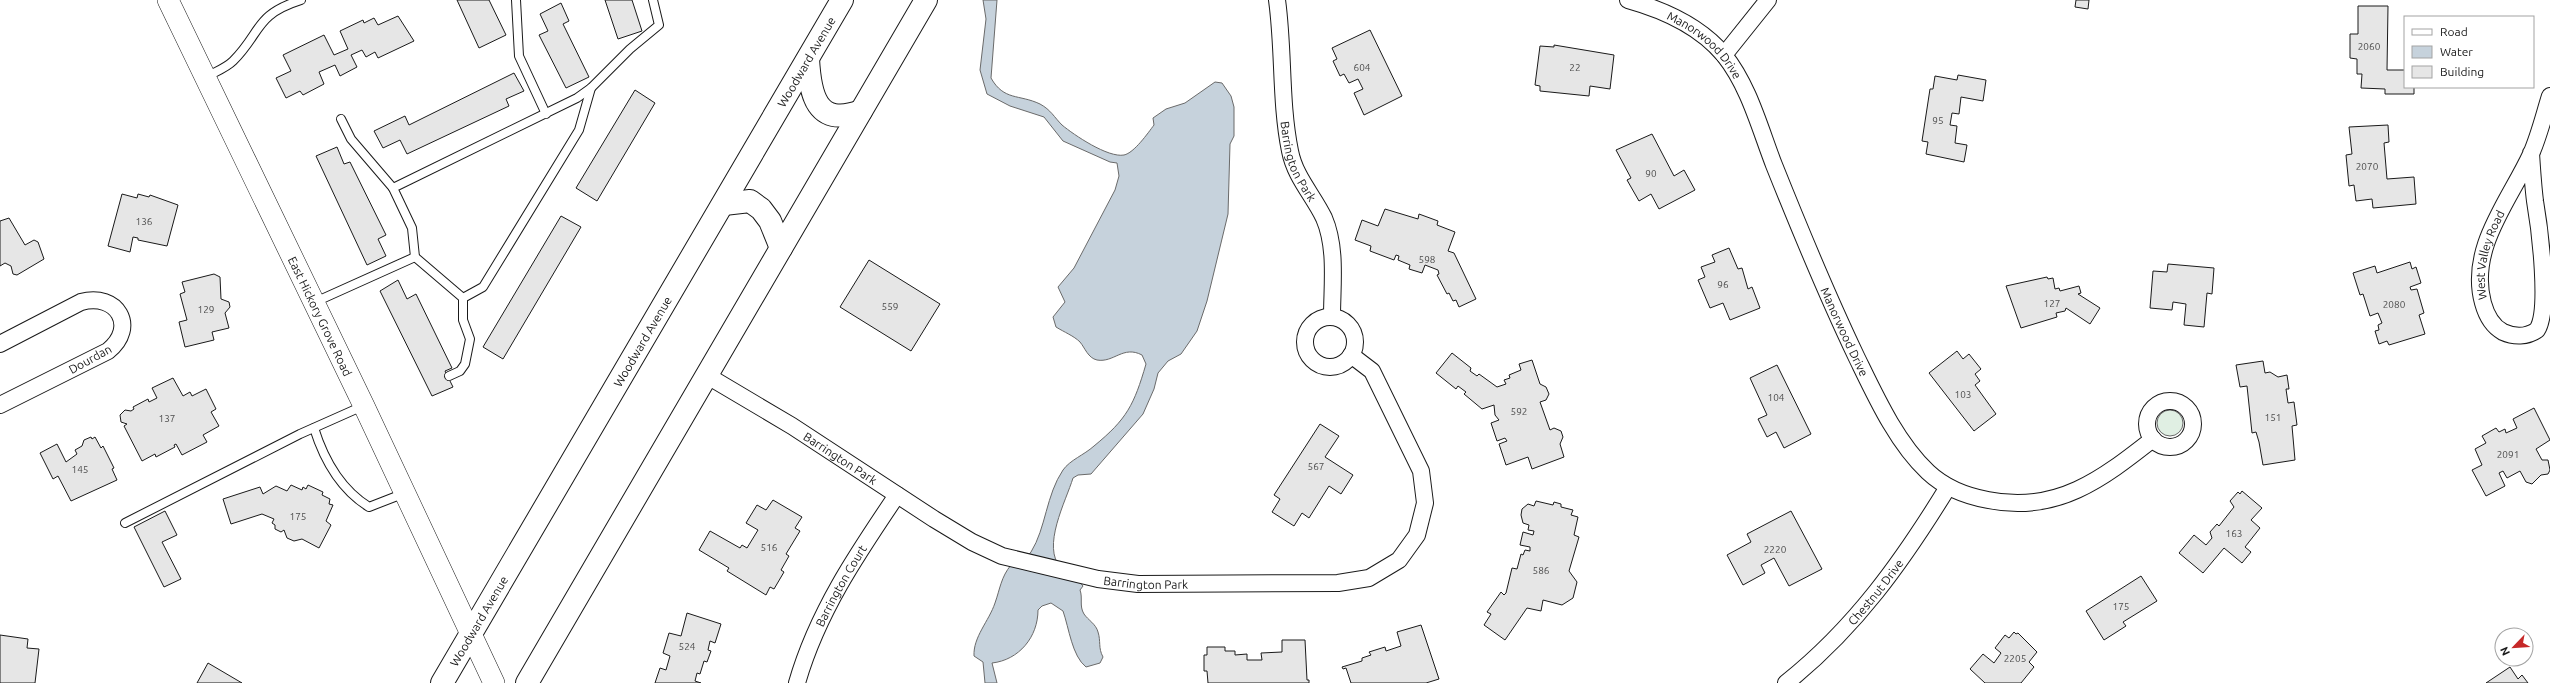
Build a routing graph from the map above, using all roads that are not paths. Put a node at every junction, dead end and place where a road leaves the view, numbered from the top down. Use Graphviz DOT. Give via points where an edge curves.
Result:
graph roads {
  1 [pos="168,0"];
  2 [pos="301,0"];
  3 [pos="516,0"];
  4 [pos="653,0"];
  5 [pos="842,0"];
  6 [pos="926,0"];
  7 [pos="1277,0"];
  8 [pos="1628,0"];
  9 [pos="1768,0"];
  10 [pos="1724,56"];
  11 [pos="808,59"];
  12 [pos="205,77"];
  13 [pos="591,88"];
  14 [pos="2550,96"];
  15 [pos="861,111"];
  16 [pos="546,114"];
  17 [pos="342,119"];
  18 [pos="2531,153"];
  19 [pos="393,188"];
  20 [pos="724,204"];
  21 [pos="781,248"];
  22 [pos="415,257"];
  23 [pos="463,298"];
  24 [pos="315,303"];
  25 [pos="1332,317"];
  26 [pos="0,344"];
  27 [pos="1351,355"];
  28 [pos="706,375"];
  29 [pos="449,376"];
  30 [pos="0,405"];
  31 [pos="364,406"];
  32 [pos="314,428"];
  33 [pos="2153,439"];
  34 [pos="1948,487"];
  35 [pos="405,492"];
  36 [pos="897,495"];
  37 [pos="125,523"];
  38 [pos="472,633"];
  39 [pos="442,683"];
  40 [pos="494,683"];
  41 [pos="527,683"];
  42 [pos="797,683"];
  43 [pos="1786,683"];
  1 -- 12 [label="street, East Hickory Grove Road"];
  2 -- 12 [label="lane" via="274,11 265,18 234,60"];
  3 -- 16 [label="lane" via="519,56"];
  4 -- 13 [label="lane" via="659,25 630,49"];
  5 -- 11 [label="main road, Woodward Avenue"];
  6 -- 15 [label="main road"];
  7 -- 25 [label="street, Barrington Park" via="1290,152 1299,178 1318,207 1328,232 1332,252"];
  8 -- 10 [label="street, Manorwood Drive" via="1662,11 1687,24 1712,42"];
  9 -- 10 [label="street"];
  10 -- 34 [label="street, Manorwood Drive" via="1744,88 1813,263 1864,371 1906,445 1927,471"];
  11 -- 15 [label="main road" via="812,93 822,108 833,114 846,115"];
  11 -- 20 [label="main road, Woodward Avenue"];
  12 -- 24 [label="street, East Hickory Grove Road"];
  13 -- 16 [label="lane"];
  13 -- 23 [label="lane" via="579,130 488,282 478,291"];
  14 -- 18 [label="street, West Valley Road"];
  15 -- 21 [label="main road"];
  16 -- 19 [label="lane"];
  17 -- 19 [label="lane" via="351,139"];
  18 -- 18 [label="street, West Valley Road" via="2491,231 2482,259 2480,277 2482,300 2490,319 2502,331 2519,336 2530,334 2540,328 2547,318 2550,305"];
  19 -- 22 [label="lane" via="412,228"];
  20 -- 21 [label="main road" via="750,201 762,209"];
  20 -- 38 [label="main road, Woodward Avenue"];
  21 -- 28 [label="main road"];
  22 -- 23 [label="lane"];
  22 -- 24 [label="lane"];
  23 -- 29 [label="lane" via="463,320 470,339 465,364 460,371"];
  24 -- 31 [label="street, East Hickory Grove Road"];
  25 -- 27 [label="street" via="1340,319 1351,328 1355,341"];
  25 -- 27 [label="street" via="1312,325 1305,338 1308,354 1312,360 1325,367 1340,365"];
  26 -- 30 [label="street, Dourdan" via="81,302 92,299 102,300 112,306 120,314 123,326 117,344 108,351"];
  27 -- 36 [label="street, Barrington Park" via="1372,371 1423,478 1425,503 1422,523 1411,546 1399,560 1376,575 1353,582 1152,585 1098,579 1002,556 972,542"];
  28 -- 36 [label="street, Barrington Park" via="792,426"];
  28 -- 41 [label="main road"];
  31 -- 32 [label="lane"];
  31 -- 35 [label="street, East Hickory Grove Road"];
  32 -- 35 [label="lane" via="328,464 357,499 369,507"];
  32 -- 37 [label="lane"];
  33 -- 34 [label="street, Manorwood Drive" via="2112,472 2053,499 2031,503 2003,503 1974,497"];
  34 -- 43 [label="street, Chestnut Drive" via="1921,530 1861,613 1811,663"];
  35 -- 38 [label="street, East Hickory Grove Road"];
  36 -- 42 [label="street, Barrington Court" via="836,588 816,630"];
  38 -- 39 [label="main road, Woodward Avenue"];
  38 -- 40 [label="street, East Hickory Grove Road"];
}
